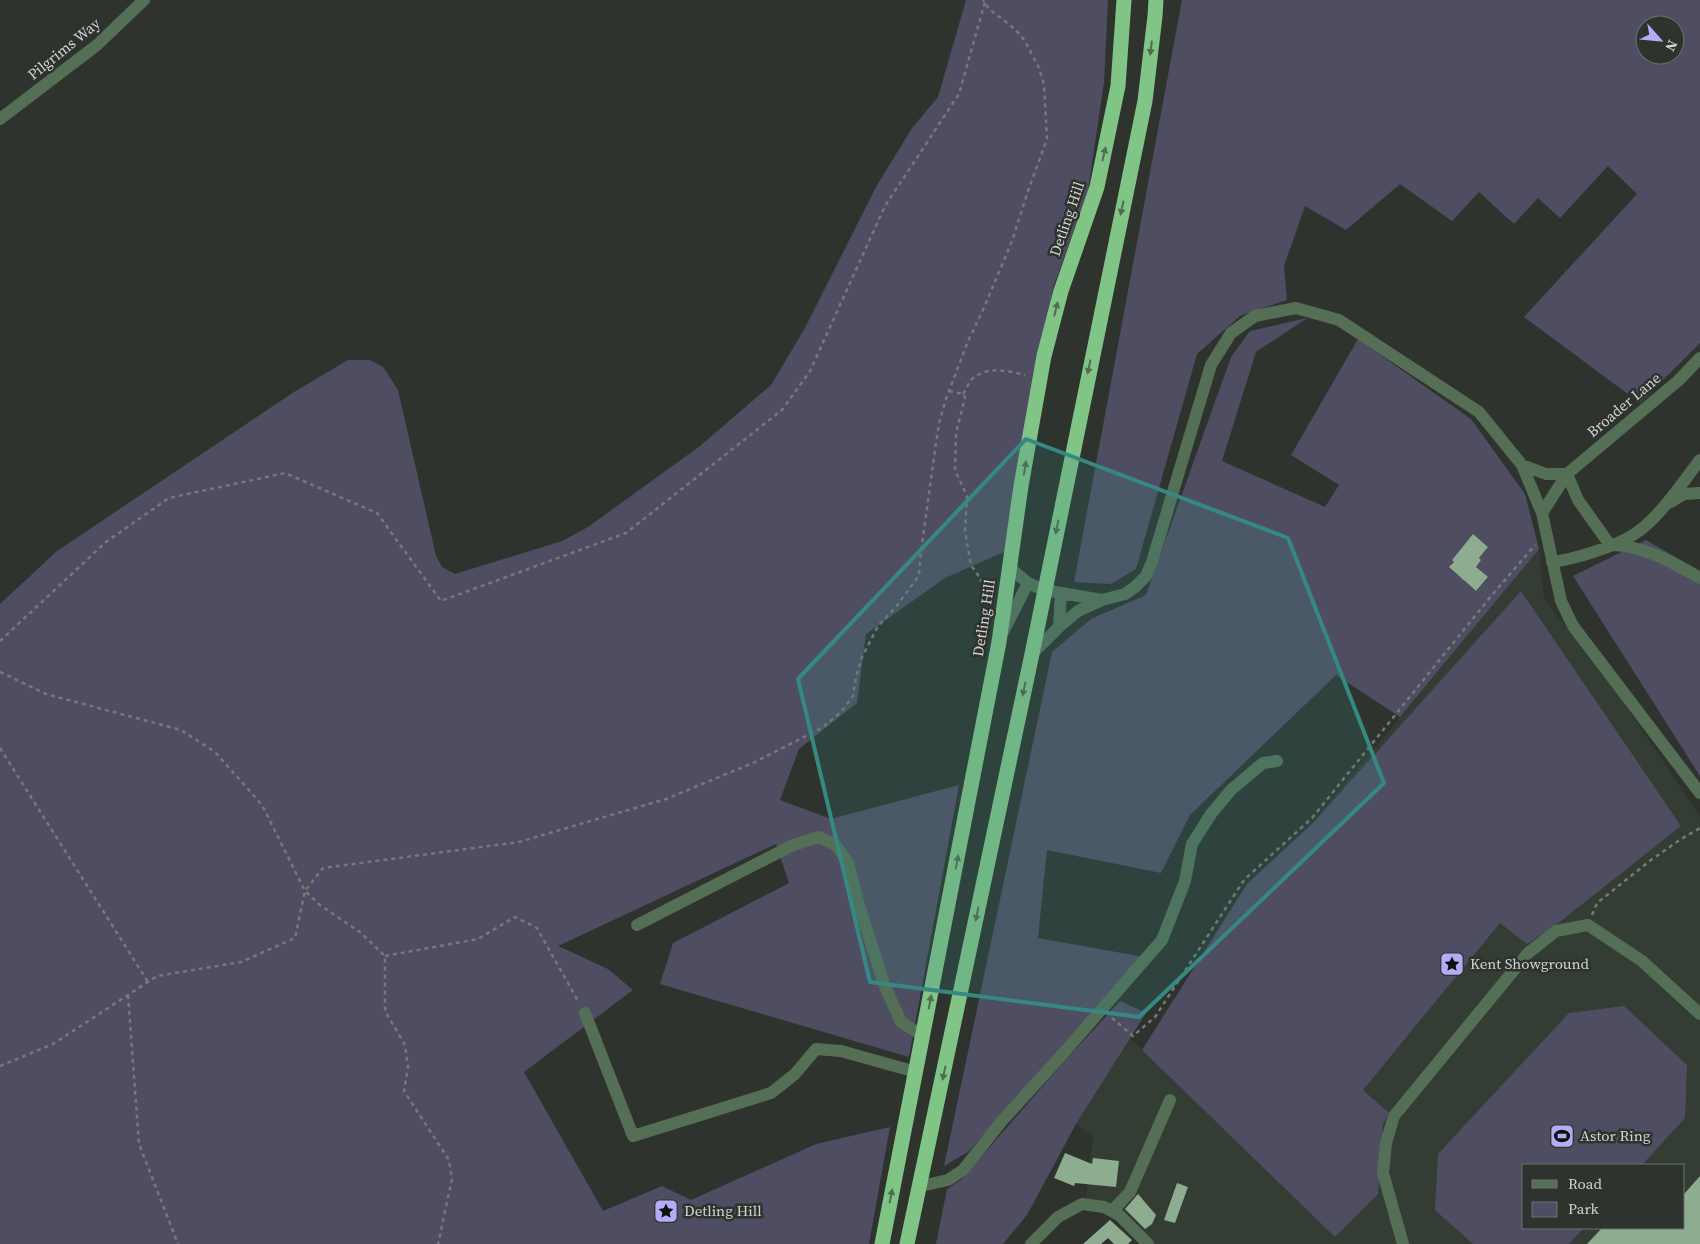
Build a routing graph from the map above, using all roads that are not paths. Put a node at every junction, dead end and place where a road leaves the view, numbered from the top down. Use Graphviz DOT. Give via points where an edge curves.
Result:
graph roads {
  1 [pos="144,0"];
  2 [pos="1124,0"];
  3 [pos="1156,0"];
  4 [pos="0,119"];
  5 [pos="1700,358"];
  6 [pos="1700,460"];
  7 [pos="1522,465"];
  8 [pos="1567,474"];
  9 [pos="1700,493"];
  10 [pos="1664,506"];
  11 [pos="1542,513"];
  12 [pos="1610,545"];
  13 [pos="1552,562"];
  14 [pos="1010,568"];
  15 [pos="1700,578"];
  16 [pos="1028,583"];
  17 [pos="1044,590"];
  18 [pos="1060,592"];
  19 [pos="1102,600"];
  20 [pos="1059,627"];
  21 [pos="999,642"];
  22 [pos="1032,654"];
  23 [pos="1277,761"];
  24 [pos="1700,792"];
  25 [pos="636,925"];
  26 [pos="585,1013"];
  27 [pos="1700,1014"];
  28 [pos="923,1036"];
  29 [pos="916,1072"];
  30 [pos="1170,1100"];
  31 [pos="921,1186"];
  32 [pos="1112,1211"];
  33 [pos="882,1244"];
  34 [pos="907,1244"];
  35 [pos="1032,1244"];
  36 [pos="1148,1244"];
  37 [pos="1403,1244"];
  1 -- 4 [label="street, Pilgrims Way" via="97,45"];
  14 -- 2 [label="highway, Detling Hill, one-way" via="1040,378 1061,291 1097,187 1118,86"];
  3 -- 17 [label="highway, one-way" via="1145,101"];
  5 -- 8 [label="street, Broader Lane" via="1679,380"];
  6 -- 10 [label="street"];
  7 -- 8 [label="street" via="1546,474"];
  7 -- 11 [label="street"];
  7 -- 19 [label="street" via="1479,412 1339,320 1296,308 1256,316 1231,332 1211,365 1146,576 1125,594"];
  8 -- 11 [label="street, Broader Lane"];
  8 -- 12 [label="street" via="1578,500"];
  9 -- 10 [label="street" via="1684,494"];
  10 -- 12 [label="street" via="1633,535"];
  11 -- 13 [label="street"];
  12 -- 13 [label="street"];
  12 -- 15 [label="street" via="1624,545 1658,555"];
  13 -- 24 [label="street" via="1561,601 1573,626"];
  14 -- 16 [label="street"];
  14 -- 21 [label="highway, Detling Hill"];
  16 -- 17 [label="street"];
  16 -- 21 [label="street"];
  17 -- 18 [label="street"];
  17 -- 22 [label="highway"];
  18 -- 19 [label="street"];
  18 -- 20 [label="street"];
  19 -- 20 [label="street" via="1078,611"];
  20 -- 22 [label="street"];
  28 -- 21 [label="highway, Detling Hill, one-way"];
  22 -- 31 [label="highway, one-way"];
  23 -- 31 [label="street" via="1263,763 1231,790 1211,814 1192,844 1185,881 1162,940 1001,1122 963,1170 948,1180"];
  25 -- 28 [label="street" via="793,845 819,837 836,845 848,863 884,984 901,1022"];
  26 -- 29 [label="street" via="633,1136 771,1093 795,1074 816,1049 841,1051"];
  27 -- 37 [label="street" via="1642,961 1588,925 1556,932 1528,953 1394,1116 1386,1143 1383,1173"];
  28 -- 29 [label="highway, Detling Hill"];
  33 -- 29 [label="highway, Detling Hill, one-way"];
  30 -- 32 [label="street" via="1130,1192"];
  31 -- 34 [label="highway"];
  32 -- 35 [label="street" via="1082,1204 1058,1217"];
  32 -- 36 [label="street"];
}
